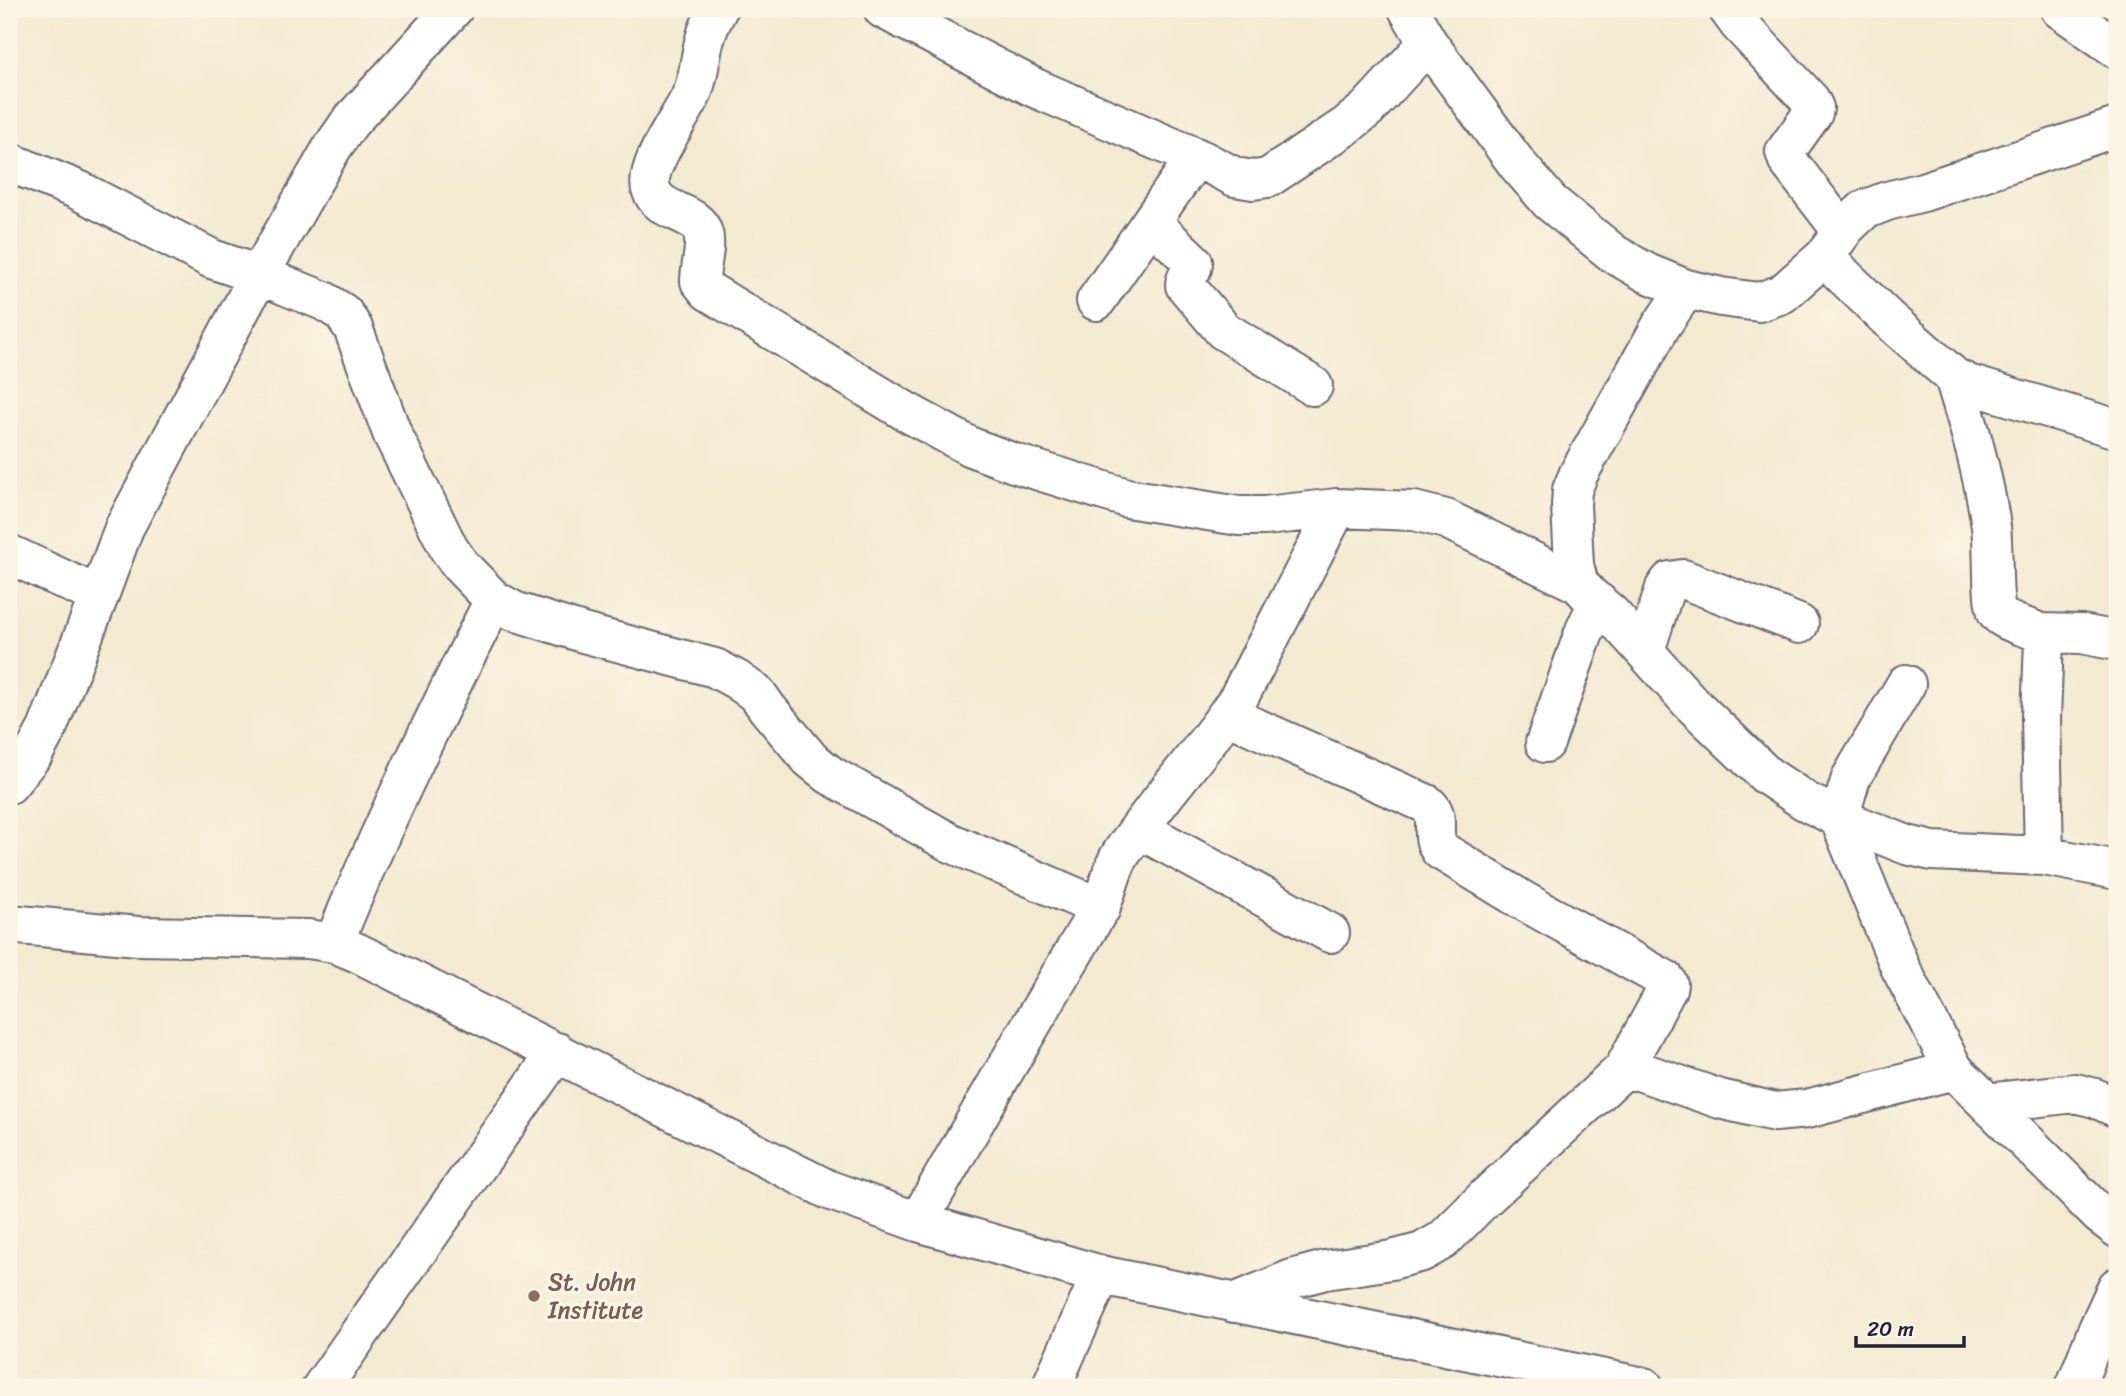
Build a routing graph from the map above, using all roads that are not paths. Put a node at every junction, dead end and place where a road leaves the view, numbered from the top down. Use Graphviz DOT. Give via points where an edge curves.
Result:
graph roads {
  1 [pos="453,9"];
  2 [pos="718,9"];
  3 [pos="883,9"];
  4 [pos="1408,9"];
  5 [pos="1728,9"];
  6 [pos="2060,9"];
  7 [pos="1428,43"];
  8 [pos="2117,49"];
  9 [pos="2117,127"];
  10 [pos="1196,157"];
  11 [pos="9,162"];
  12 [pos="1151,222"];
  13 [pos="1833,244"];
  14 [pos="259,275"];
  15 [pos="1686,289"];
  16 [pos="1096,301"];
  17 [pos="1954,377"];
  18 [pos="1313,386"];
  19 [pos="2117,429"];
  20 [pos="1337,508"];
  21 [pos="9,554"];
  22 [pos="1588,593"];
  23 [pos="100,596"];
  24 [pos="494,600"];
  25 [pos="1799,624"];
  26 [pos="2040,633"];
  27 [pos="2117,641"];
  28 [pos="1645,651"];
  29 [pos="1906,684"];
  30 [pos="1227,715"];
  31 [pos="1545,743"];
  32 [pos="9,784"];
  33 [pos="1839,818"];
  34 [pos="1139,830"];
  35 [pos="2043,856"];
  36 [pos="2117,870"];
  37 [pos="1101,908"];
  38 [pos="9,924"];
  39 [pos="1330,933"];
  40 [pos="334,943"];
  41 [pos="557,1052"];
  42 [pos="1623,1070"];
  43 [pos="1954,1070"];
  44 [pos="1987,1103"];
  45 [pos="2117,1108"];
  46 [pos="918,1222"];
  47 [pos="2117,1228"];
  48 [pos="1101,1275"];
  49 [pos="2117,1287"];
  50 [pos="1234,1303"];
  51 [pos="1500,1373"];
  52 [pos="322,1387"];
  53 [pos="1051,1387"];
  54 [pos="1644,1387"];
  55 [pos="2075,1387"];
  1 -- 14 [label="street" via="331,148"];
  2 -- 20 [label="street" via="705,39 692,96 653,166 650,180 652,192 664,205 698,222 704,234 700,281 708,291 905,411 971,447 1014,463 1127,498 1221,514 1265,516"];
  3 -- 10 [label="street" via="1035,88"];
  4 -- 7 [label="street"];
  5 -- 13 [label="street" via="1814,108 1785,152"];
  6 -- 8 [label="street"];
  7 -- 10 [label="street" via="1367,109 1268,178 1235,177"];
  7 -- 15 [label="street" via="1550,202 1614,254"];
  9 -- 13 [label="street" via="1864,210"];
  10 -- 12 [label="street"];
  11 -- 14 [label="street" via="78,190 212,259"];
  12 -- 16 [label="street"];
  12 -- 18 [label="street" via="1193,262 1185,285 1223,330"];
  13 -- 15 [label="street" via="1782,294 1769,299 1759,302"];
  13 -- 17 [label="street" via="1887,318"];
  14 -- 23 [label="street" via="124,528"];
  14 -- 24 [label="street" via="343,313 353,328 392,433 449,549"];
  15 -- 22 [label="street" via="1572,490 1574,565"];
  17 -- 19 [label="street"];
  17 -- 26 [label="street" via="1987,496 1997,612 2002,619"];
  20 -- 22 [label="street" via="1414,510 1446,519"];
  20 -- 30 [label="street"];
  21 -- 23 [label="street"];
  22 -- 28 [label="street"];
  22 -- 31 [label="street" via="1585,629"];
  23 -- 32 [label="street" via="47,729"];
  24 -- 37 [label="street" via="560,626 715,668 758,695 810,760 830,775 949,842"];
  24 -- 40 [label="street" via="418,750"];
  25 -- 28 [label="street" via="1683,579 1671,581"];
  26 -- 27 [label="street"];
  26 -- 35 [label="street" via="2045,650"];
  28 -- 33 [label="street" via="1766,775"];
  29 -- 33 [label="street" via="1851,778"];
  30 -- 34 [label="street"];
  30 -- 42 [label="street" via="1427,804 1435,814 1434,839 1440,850 1666,980 1667,989"];
  33 -- 35 [label="street" via="1932,851"];
  33 -- 43 [label="street" via="1900,967"];
  34 -- 37 [label="street" via="1119,857"];
  34 -- 39 [label="street"];
  35 -- 36 [label="street"];
  37 -- 46 [label="street"];
  38 -- 40 [label="street" via="138,936"];
  40 -- 41 [label="street"];
  41 -- 46 [label="street" via="829,1190"];
  41 -- 52 [label="street"];
  42 -- 43 [label="street" via="1639,1071 1720,1100 1794,1112"];
  42 -- 50 [label="street" via="1443,1240 1423,1252 1325,1270"];
  43 -- 44 [label="street"];
  44 -- 45 [label="street" via="2076,1093"];
  44 -- 47 [label="street"];
  46 -- 48 [label="street"];
  48 -- 50 [label="street"];
  48 -- 53 [label="street"];
  49 -- 55 [label="street"];
  50 -- 51 [label="street"];
  51 -- 54 [label="street"];
}
